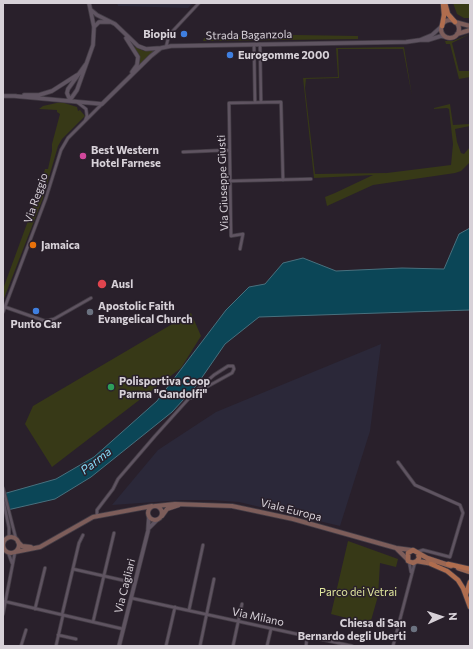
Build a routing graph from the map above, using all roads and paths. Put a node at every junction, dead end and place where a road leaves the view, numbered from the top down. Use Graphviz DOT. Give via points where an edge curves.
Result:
graph roads {
  1 [pos="199,3"];
  2 [pos="444,3"];
  3 [pos="89,5"];
  4 [pos="111,22"];
  5 [pos="454,22"];
  6 [pos="442,26"];
  7 [pos="470,26"];
  8 [pos="94,30"];
  9 [pos="470,30"];
  10 [pos="125,34"];
  11 [pos="456,34"];
  12 [pos="446,37"];
  13 [pos="420,40"];
  14 [pos="254,44"];
  15 [pos="260,44"];
  16 [pos="164,47"];
  17 [pos="86,63"];
  18 [pos="77,75"];
  19 [pos="128,80"];
  20 [pos="3,96"];
  21 [pos="14,96"];
  22 [pos="70,100"];
  23 [pos="75,101"];
  24 [pos="255,102"];
  25 [pos="260,102"];
  26 [pos="102,104"];
  27 [pos="85,121"];
  28 [pos="229,150"];
  29 [pos="183,152"];
  30 [pos="311,179"];
  31 [pos="283,180"];
  32 [pos="230,181"];
  33 [pos="240,249"];
  34 [pos="91,298"];
  35 [pos="5,307"];
  36 [pos="3,312"];
  37 [pos="190,398"];
  38 [pos="398,462"];
  39 [pos="3,488"];
  40 [pos="3,499"];
  41 [pos="179,504"];
  42 [pos="154,506"];
  43 [pos="138,510"];
  44 [pos="97,516"];
  45 [pos="149,516"];
  46 [pos="159,518"];
  47 [pos="148,531"];
  48 [pos="114,533"];
  49 [pos="83,535"];
  50 [pos="17,541"];
  51 [pos="5,542"];
  52 [pos="45,544"];
  53 [pos="203,545"];
  54 [pos="396,548"];
  55 [pos="411,550"];
  56 [pos="3,551"];
  57 [pos="8,552"];
  58 [pos="15,552"];
  59 [pos="418,552"];
  60 [pos="408,560"];
  61 [pos="416,562"];
  62 [pos="12,563"];
  63 [pos="431,564"];
  64 [pos="448,564"];
  65 [pos="45,568"];
  66 [pos="73,569"];
  67 [pos="470,569"];
  68 [pos="411,572"];
  69 [pos="470,573"];
  70 [pos="104,576"];
  71 [pos="214,579"];
  72 [pos="470,582"];
  73 [pos="135,583"];
  74 [pos="131,598"];
  75 [pos="467,598"];
  76 [pos="4,602"];
  77 [pos="242,604"];
  78 [pos="175,607"];
  79 [pos="470,607"];
  80 [pos="35,609"];
  81 [pos="189,610"];
  82 [pos="3,614"];
  83 [pos="207,614"];
  84 [pos="62,615"];
  85 [pos="238,621"];
  86 [pos="93,622"];
  87 [pos="124,629"];
  88 [pos="271,629"];
  89 [pos="26,630"];
  90 [pos="58,635"];
  91 [pos="307,637"];
  92 [pos="76,639"];
  93 [pos="21,646"];
  94 [pos="56,646"];
  95 [pos="119,646"];
  96 [pos="166,646"];
  97 [pos="200,646"];
  98 [pos="233,646"];
  99 [pos="267,646"];
  100 [pos="306,646"];
  101 [pos="352,646"];
  102 [pos="393,646"];
  1 -- 16 [label="street" via="169,35"];
  2 -- 5 [label="highway"];
  2 -- 6 [label="highway"];
  3 -- 4 [label="street, Strada Baganzola" via="94,13"];
  3 -- 8 [label="street"];
  4 -- 8 [label="street" via="98,23"];
  4 -- 10 [label="street, Strada Baganzola"];
  5 -- 6 [label="main road, Strada Baganzola" via="446,21"];
  5 -- 7 [label="main road"];
  5 -- 11 [label="main road" via="458,28"];
  6 -- 12 [label="main road" via="442,32"];
  6 -- 13 [label="street, Strada Baganzola" via="436,34"];
  8 -- 17 [label="street" via="92,49"];
  9 -- 11 [label="main road, Strada Baganzola"];
  10 -- 16 [label="street, Strada Baganzola" via="142,48"];
  10 -- 19 [label="street" via="139,59"];
  11 -- 12 [label="main road, Strada Baganzola"];
  12 -- 13 [label="street, Strada Baganzola"];
  13 -- 15 [label="street, Strada Baganzola" via="391,43"];
  14 -- 15 [label="street, Strada Baganzola"];
  14 -- 16 [label="street, Strada Baganzola"];
  14 -- 24 [label="street"];
  15 -- 25 [label="street"];
  16 -- 19 [label="street"];
  17 -- 18 [label="street"];
  17 -- 22 [label="street" via="77,90"];
  18 -- 21 [label="street" via="50,92"];
  18 -- 22 [label="street" via="67,90"];
  19 -- 26 [label="street"];
  20 -- 21 [label="street"];
  21 -- 22 [label="street"];
  22 -- 23 [label="street"];
  23 -- 26 [label="street"];
  23 -- 27 [label="street" via="87,110"];
  24 -- 25 [label="street"];
  24 -- 28 [label="street, Via Giuseppe Giusti" via="229,103"];
  25 -- 31 [label="street" via="281,102"];
  26 -- 27 [label="street"];
  27 -- 35 [label="street, Via Reggio" via="68,138 61,150"];
  28 -- 29 [label="street"];
  28 -- 32 [label="street, Via Giuseppe Giusti"];
  30 -- 31 [label="street"];
  31 -- 32 [label="street"];
  32 -- 33 [label="street, Via Giuseppe Giusti" via="231,236 243,234"];
  34 -- 35 [label="street" via="54,319 45,321"];
  35 -- 36 [label="street, Via Reggio"];
  37 -- 37 [label="street" via="232,373 233,366 228,366 213,376"];
  37 -- 44 [label="street" via="119,478 97,509"];
  38 -- 59 [label="street" via="415,485 460,505 463,513 450,557 423,550"];
  39 -- 50 [label="street" via="13,534"];
  40 -- 51 [label="street" via="9,534"];
  41 -- 42 [label="main road, Viale Europa"];
  41 -- 46 [label="main road" via="167,509"];
  41 -- 54 [label="main road, Viale Europa" via="239,507"];
  42 -- 43 [label="main road, Viale Europa"];
  42 -- 45 [label="main road" via="148,510"];
  42 -- 46 [label="main road" via="161,510"];
  43 -- 44 [label="main road, Viale Europa"];
  43 -- 45 [label="main road"];
  44 -- 52 [label="main road, Viale Europa"];
  45 -- 46 [label="main road" via="152,520"];
  45 -- 47 [label="street, Via Cagliari"];
  46 -- 47 [label="street, Via Cagliari"];
  47 -- 73 [label="street, Via Cagliari"];
  48 -- 70 [label="street"];
  49 -- 66 [label="street"];
  50 -- 51 [label="main road"];
  50 -- 52 [label="main road, Viale Europa" via="21,546 28,547"];
  50 -- 58 [label="main road" via="18,548"];
  51 -- 57 [label="main road" via="4,547"];
  52 -- 58 [label="main road, Viale Europa" via="33,550"];
  53 -- 81 [label="street"];
  54 -- 55 [label="main road, Viale Europa"];
  54 -- 60 [label="main road"];
  55 -- 59 [label="main road"];
  55 -- 60 [label="main road" via="407,554"];
  56 -- 57 [label="main road"];
  57 -- 58 [label="main road"];
  57 -- 62 [label="street"];
  58 -- 62 [label="street"];
  59 -- 61 [label="main road"];
  59 -- 64 [label="main road" via="427,558"];
  60 -- 61 [label="main road"];
  60 -- 68 [label="street"];
  61 -- 63 [label="main road"];
  61 -- 68 [label="street"];
  62 -- 76 [label="street"];
  63 -- 69 [label="main road"];
  63 -- 75 [label="highway" via="455,576"];
  64 -- 67 [label="highway"];
  64 -- 69 [label="main road"];
  65 -- 80 [label="street"];
  66 -- 70 [label="street"];
  66 -- 84 [label="street"];
  68 -- 102 [label="street"];
  70 -- 73 [label="street"];
  70 -- 86 [label="street"];
  71 -- 83 [label="street"];
  72 -- 75 [label="highway" via="466,590"];
  73 -- 74 [label="street, Via Cagliari"];
  74 -- 78 [label="street, Via Milano"];
  74 -- 87 [label="street, Via Cagliari"];
  75 -- 79 [label="highway"];
  76 -- 80 [label="street"];
  76 -- 82 [label="street"];
  77 -- 85 [label="street"];
  78 -- 81 [label="street, Via Milano"];
  78 -- 96 [label="street"];
  80 -- 84 [label="street"];
  81 -- 83 [label="street, Via Milano"];
  83 -- 85 [label="street, Via Milano"];
  83 -- 97 [label="street"];
  84 -- 86 [label="street"];
  84 -- 90 [label="street"];
  85 -- 88 [label="street, Via Milano"];
  85 -- 98 [label="street"];
  86 -- 87 [label="street"];
  87 -- 95 [label="street, Via Cagliari"];
  88 -- 91 [label="street, Via Milano"];
  88 -- 99 [label="street"];
  89 -- 93 [label="street"];
  90 -- 92 [label="street"];
  90 -- 94 [label="street"];
  91 -- 100 [label="street"];
  91 -- 101 [label="street, Via Milano"];
}
